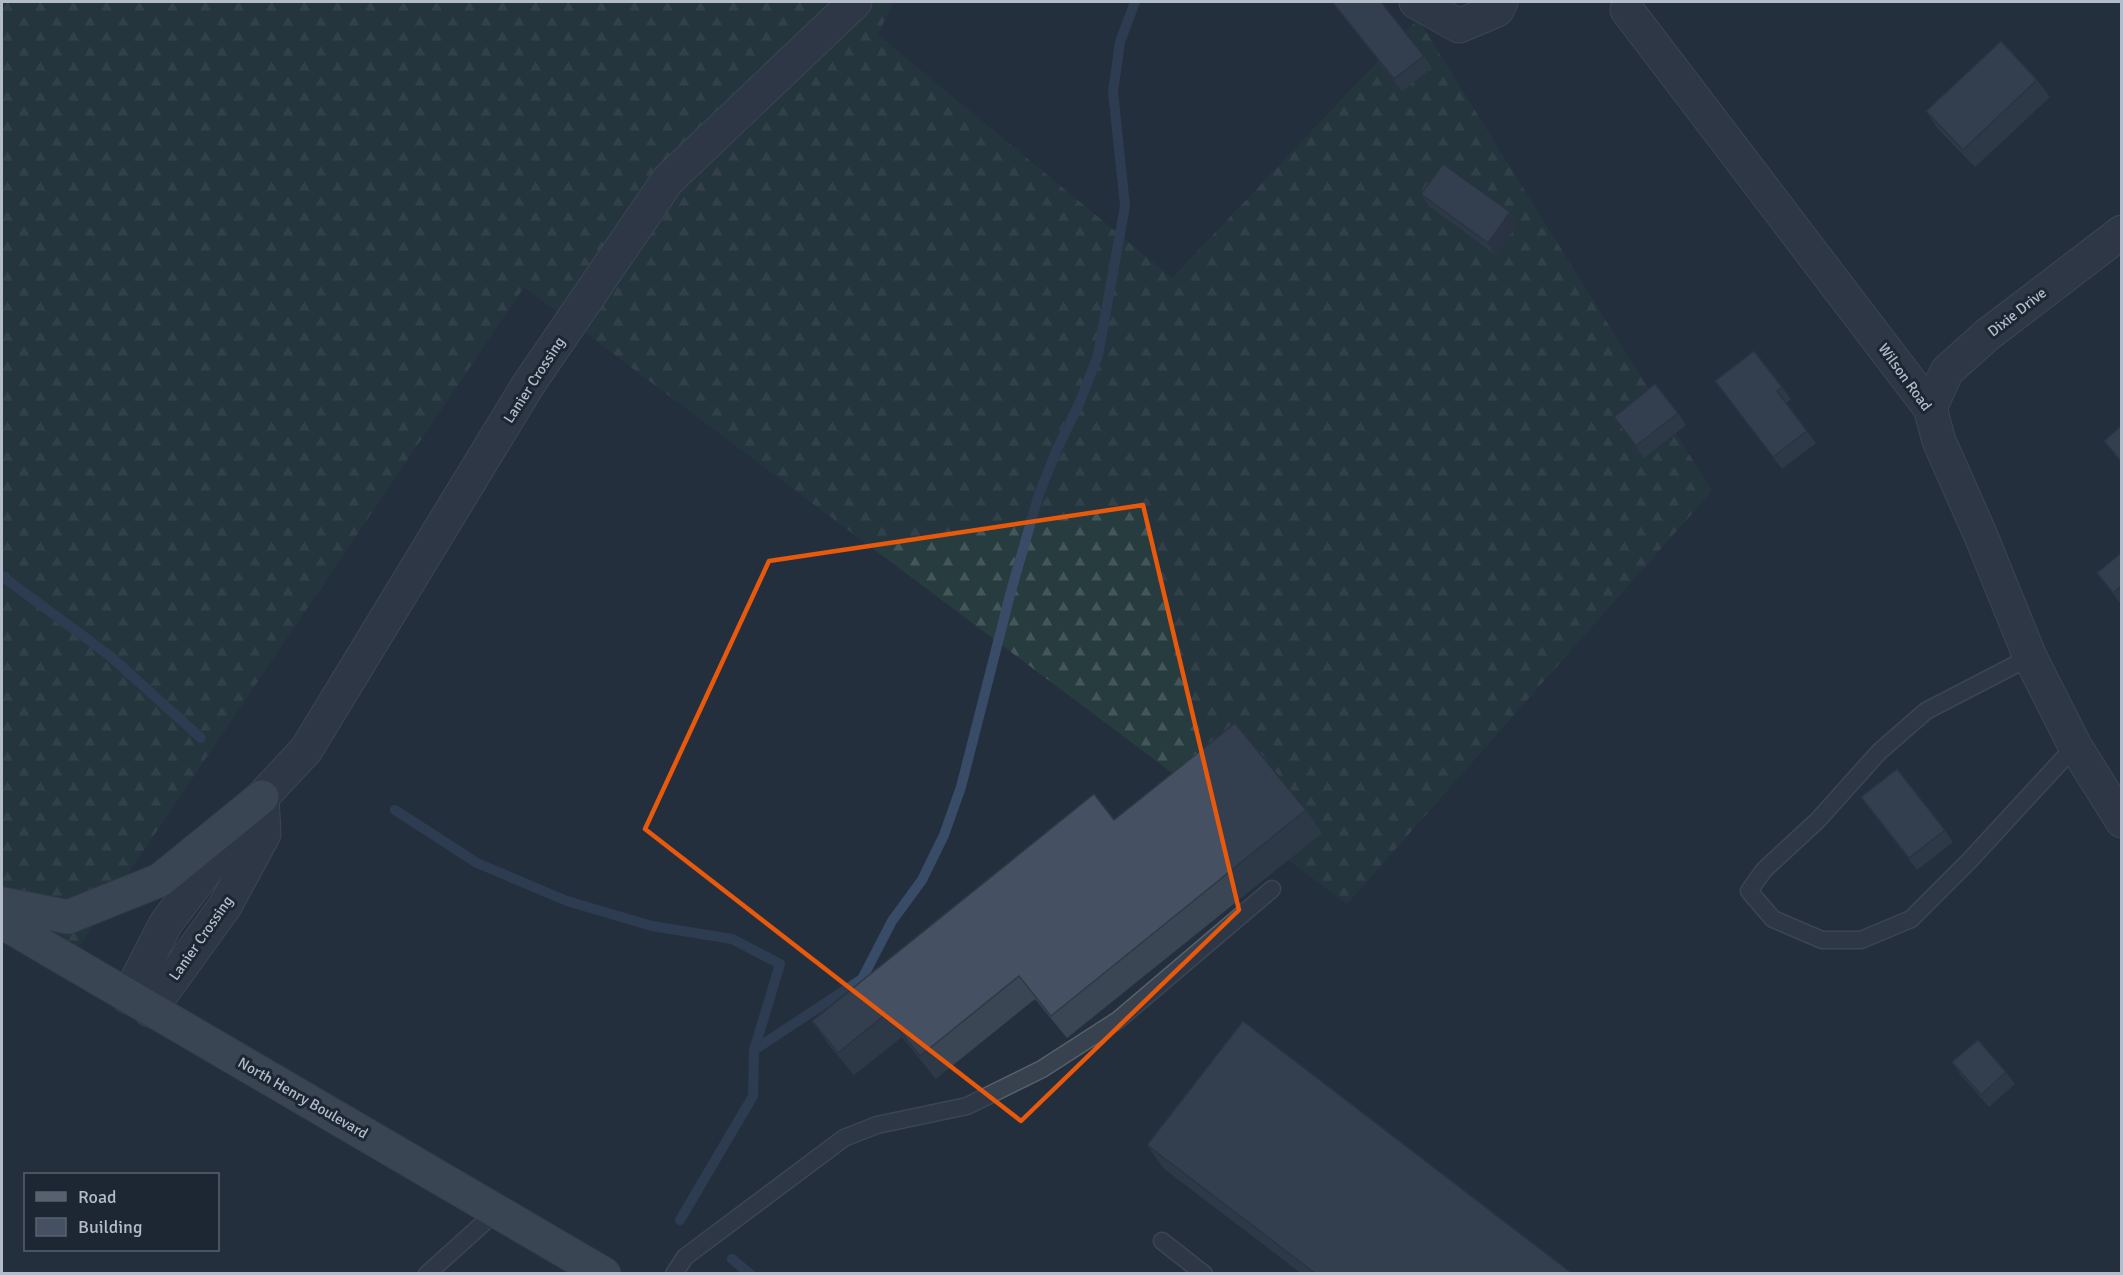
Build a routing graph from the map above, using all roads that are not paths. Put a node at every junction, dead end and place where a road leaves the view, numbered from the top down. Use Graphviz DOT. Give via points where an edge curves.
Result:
graph roads {
  1 [pos="855,2"];
  2 [pos="1416,2"];
  3 [pos="1501,2"];
  4 [pos="1627,10"];
  5 [pos="2121,232"];
  6 [pos="1930,408"];
  7 [pos="2030,657"];
  8 [pos="2075,746"];
  9 [pos="262,797"];
  10 [pos="2121,820"];
  11 [pos="1272,889"];
  12 [pos="2,904"];
  13 [pos="2,922"];
  14 [pos="139,1003"];
  15 [pos="497,1211"];
  16 [pos="1162,1241"];
  17 [pos="427,1274"];
  18 [pos="604,1274"];
  19 [pos="674,1274"];
  20 [pos="1204,1274"];
  1 -- 9 [label="street, Lanier Crossing" via="668,180 528,385 306,750"];
  2 -- 3 [label="street" via="1459,26 1497,10"];
  4 -- 6 [label="street, Wilson Road"];
  5 -- 6 [label="street, Dixie Drive" via="1987,335 1947,371"];
  6 -- 7 [label="street, Wilson Road" via="1939,441"];
  7 -- 8 [label="street, Wilson Road"];
  7 -- 8 [label="lane" via="1926,711 1879,752 1818,820 1764,870 1749,891 1773,919 1822,940 1861,940 1911,919"];
  8 -- 10 [label="street, Wilson Road"];
  9 -- 12 [label="main road" via="149,884 68,917"];
  9 -- 14 [label="street, Lanier Crossing" via="166,923"];
  11 -- 19 [label="lane" via="1118,1020 1052,1063 967,1106 877,1125 844,1138 685,1257"];
  13 -- 14 [label="main road, North Henry Boulevard"];
  14 -- 15 [label="main road, North Henry Boulevard"];
  15 -- 17 [label="lane"];
  15 -- 18 [label="main road, North Henry Boulevard"];
  16 -- 20 [label="lane"];
}
